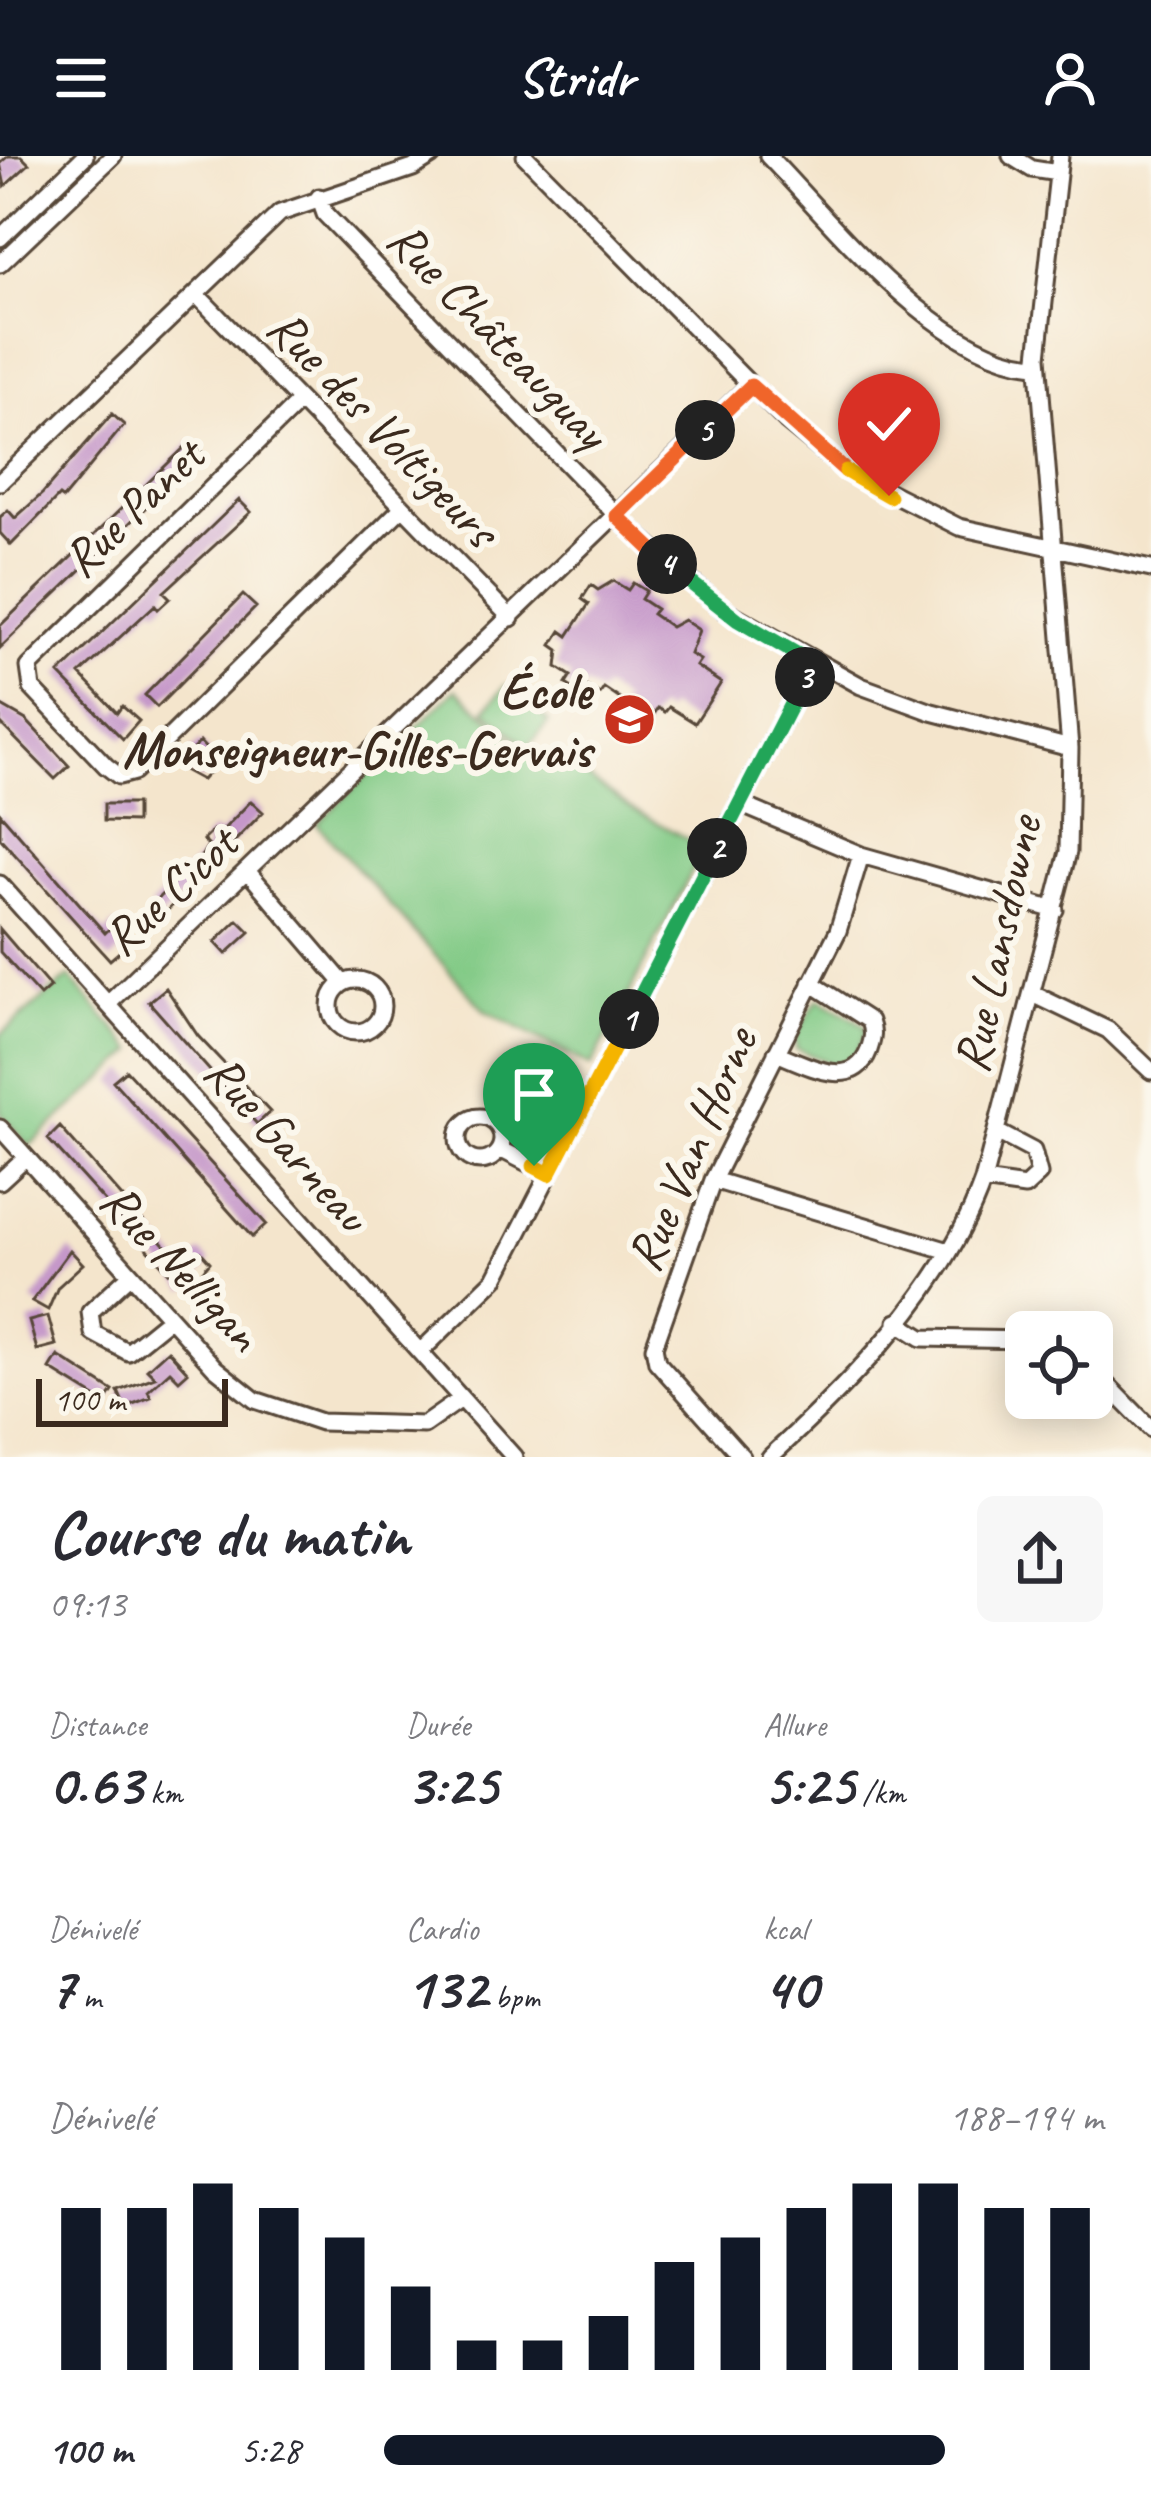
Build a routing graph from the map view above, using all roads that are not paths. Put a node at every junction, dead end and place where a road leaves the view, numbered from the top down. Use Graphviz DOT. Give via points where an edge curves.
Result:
graph roads {
  1 [pos="86,156"];
  2 [pos="113,156"];
  3 [pos="431,156"];
  4 [pos="525,156"];
  5 [pos="768,156"];
  6 [pos="1011,156"];
  7 [pos="1059,164"];
  8 [pos="319,197"];
  9 [pos="0,238"];
  10 [pos="0,265"];
  11 [pos="196,294"];
  12 [pos="1038,365"];
  13 [pos="751,386"];
  14 [pos="300,401"];
  15 [pos="0,482"];
  16 [pos="403,507"];
  17 [pos="617,516"];
  18 [pos="1052,550"];
  19 [pos="1151,569"];
  20 [pos="512,618"];
  21 [pos="812,663"];
  22 [pos="1070,748"];
  23 [pos="740,804"];
  24 [pos="860,855"];
  25 [pos="249,873"];
  26 [pos="0,884"];
  27 [pos="1055,910"];
  28 [pos="344,983"];
  29 [pos="811,983"];
  30 [pos="1033,994"];
  31 [pos="109,1004"];
  32 [pos="776,1053"];
  33 [pos="1151,1071"];
  34 [pos="0,1128"];
  35 [pos="997,1132"];
  36 [pos="500,1149"];
  37 [pos="26,1157"];
  38 [pos="549,1174"];
  39 [pos="713,1180"];
  40 [pos="0,1181"];
  41 [pos="983,1181"];
  42 [pos="949,1251"];
  43 [pos="130,1275"];
  44 [pos="170,1318"];
  45 [pos="898,1322"];
  46 [pos="1005,1340"];
  47 [pos="420,1352"];
  48 [pos="1113,1390"];
  49 [pos="461,1399"];
  50 [pos="1151,1429"];
  51 [pos="514,1457"];
  52 [pos="742,1457"];
  53 [pos="770,1457"];
  1 -- 9 [label="street"];
  2 -- 10 [label="street"];
  3 -- 8 [label="street"];
  4 -- 13 [label="street"];
  5 -- 12 [label="street" via="929,314 996,355"];
  6 -- 7 [label="street" via="1027,168"];
  7 -- 12 [label="street, Rue Lansdowne"];
  8 -- 11 [label="street" via="280,213"];
  8 -- 17 [label="street, Rue Châteauguay" via="325,214"];
  11 -- 14 [label="street, Rue des Voltigeurs"];
  11 -- 15 [label="street"];
  12 -- 18 [label="street, Rue Lansdowne"];
  13 -- 17 [label="street, Rue Cicot"];
  13 -- 18 [label="street" via="822,452 889,496 958,527"];
  14 -- 16 [label="street, Rue des Voltigeurs"];
  14 -- 16 [label="street, Rue Panet" via="33,661 32,688 122,776"];
  16 -- 20 [label="street, Rue des Voltigeurs"];
  17 -- 20 [label="street, Rue Cicot"];
  17 -- 21 [label="street, Rue Châteauguay" via="694,587"];
  18 -- 19 [label="street"];
  18 -- 22 [label="street, Rue Lansdowne"];
  20 -- 25 [label="street, Rue Cicot"];
  21 -- 22 [label="street, Rue Châteauguay" via="932,712"];
  21 -- 23 [label="street"];
  22 -- 27 [label="street, Rue Lansdowne" via="1068,852"];
  23 -- 24 [label="street"];
  23 -- 38 [label="street"];
  24 -- 27 [label="street"];
  24 -- 29 [label="street, Rue Van Horne" via="841,924"];
  25 -- 28 [label="street"];
  25 -- 31 [label="street, Rue Cicot"];
  26 -- 31 [label="street, Rue Garneau"];
  27 -- 30 [label="street, Rue Lansdowne"];
  29 -- 32 [label="street, Rue Van Horne"];
  29 -- 32 [label="street" via="870,1021 865,1060 840,1074"];
  30 -- 33 [label="street" via="1108,1030"];
  30 -- 35 [label="street, Rue Lansdowne"];
  31 -- 47 [label="street, Rue Garneau"];
  32 -- 39 [label="street, Rue Van Horne"];
  34 -- 37 [label="street, Rue Nelligan"];
  35 -- 41 [label="street, Rue Lansdowne"];
  35 -- 41 [label="street" via="1033,1151 1039,1174 1025,1187"];
  36 -- 38 [label="street"];
  37 -- 40 [label="street"];
  37 -- 43 [label="street, Rue Nelligan"];
  38 -- 47 [label="street" via="490,1286"];
  39 -- 42 [label="street"];
  39 -- 52 [label="street, Rue Van Horne" via="654,1354"];
  41 -- 42 [label="street, Rue Lansdowne"];
  42 -- 45 [label="street, Rue Lansdowne"];
  43 -- 44 [label="street, Rue Nelligan"];
  43 -- 44 [label="street" via="90,1312 93,1333 128,1352"];
  44 -- 49 [label="street, Rue Nelligan" via="238,1389 293,1415 424,1425"];
  45 -- 46 [label="street" via="922,1338"];
  45 -- 53 [label="street, Rue Lansdowne"];
  47 -- 49 [label="street, Rue Garneau"];
  48 -- 50 [label="street"];
  49 -- 51 [label="street, Rue Garneau"];
}
